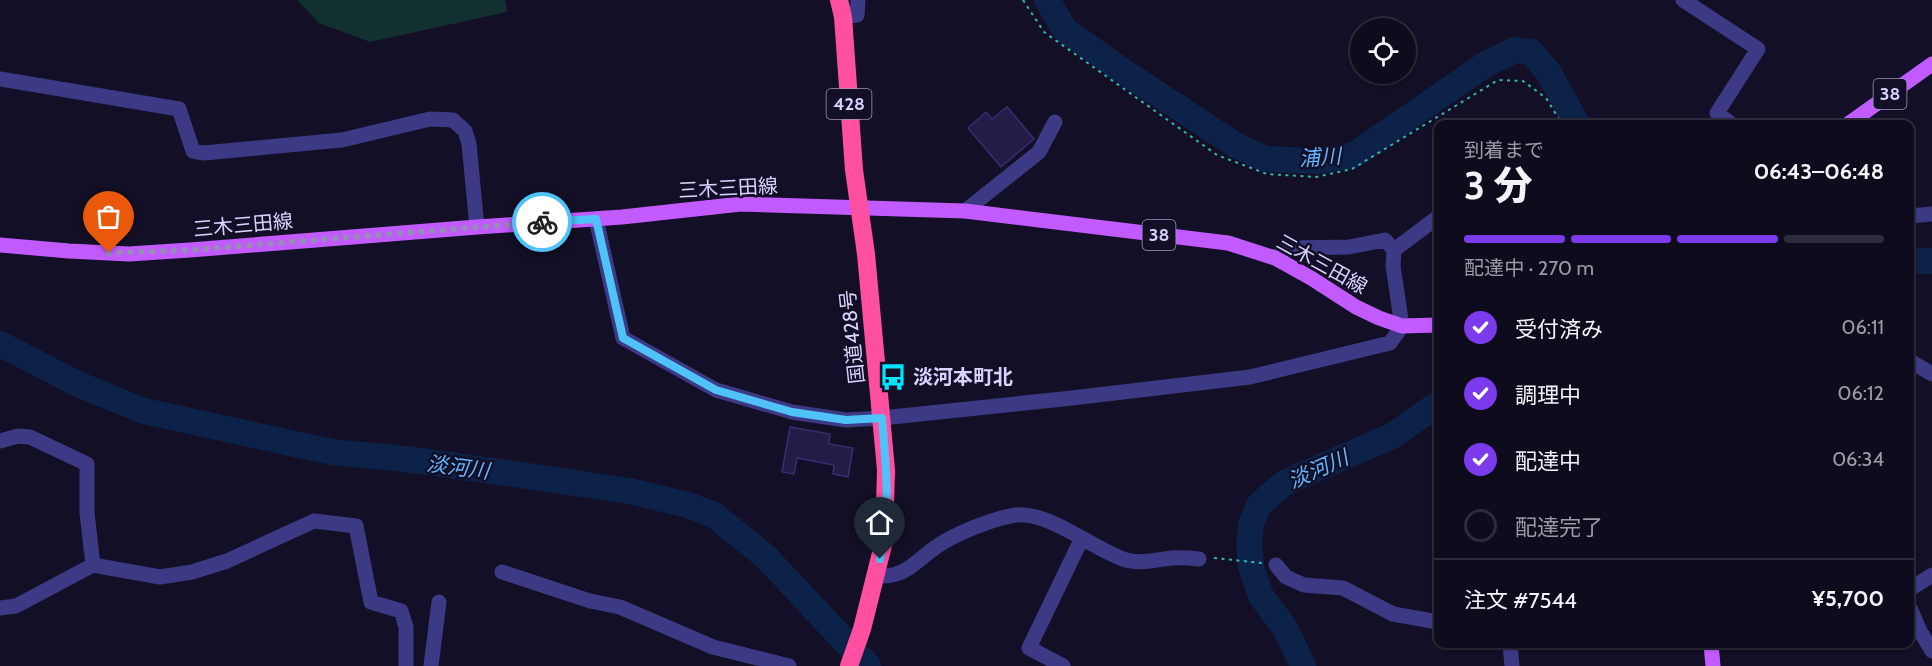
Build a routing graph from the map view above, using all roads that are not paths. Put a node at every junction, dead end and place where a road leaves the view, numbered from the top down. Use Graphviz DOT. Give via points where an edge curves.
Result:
graph roads {
  1 [pos="858,0"];
  2 [pos="1683,0"];
  3 [pos="841,9"];
  4 [pos="1932,64"];
  5 [pos="0,79"];
  6 [pos="1726,120"];
  7 [pos="1854,120"];
  8 [pos="1055,122"];
  9 [pos="861,208"];
  10 [pos="965,211"];
  11 [pos="1932,214"];
  12 [pos="1914,216"];
  13 [pos="596,219"];
  14 [pos="1434,220"];
  15 [pos="477,227"];
  16 [pos="0,245"];
  17 [pos="1394,249"];
  18 [pos="1275,258"];
  19 [pos="1434,325"];
  20 [pos="1402,326"];
  21 [pos="1914,363"];
  22 [pos="1932,374"];
  23 [pos="882,418"];
  24 [pos="0,441"];
  25 [pos="1082,538"];
  26 [pos="1199,559"];
  27 [pos="93,565"];
  28 [pos="1276,565"];
  29 [pos="502,572"];
  30 [pos="1932,575"];
  31 [pos="876,576"];
  32 [pos="1914,586"];
  33 [pos="439,602"];
  34 [pos="0,608"];
  35 [pos="1914,616"];
  36 [pos="1434,621"];
  37 [pos="1510,648"];
  38 [pos="1712,648"];
  39 [pos="1932,651"];
  40 [pos="406,666"];
  41 [pos="431,666"];
  42 [pos="789,666"];
  43 [pos="849,666"];
  44 [pos="1063,666"];
  45 [pos="1512,666"];
  46 [pos="1713,666"];
  1 -- 3 [label="street" via="857,15"];
  2 -- 6 [label="street" via="1758,49 1718,113"];
  3 -- 9 [label="highway, 国道428号 / 428" via="854,170"];
  4 -- 7 [label="main road, 38"];
  5 -- 15 [label="street" via="179,109 193,151 204,153 342,140 430,119 453,120 465,131 469,144"];
  8 -- 10 [label="street" via="1039,152"];
  9 -- 10 [label="main road, 三木三田線 / 38"];
  9 -- 13 [label="main road, 三木三田線 / 38" via="741,204"];
  9 -- 23 [label="highway, 国道428号 / 428"];
  10 -- 18 [label="main road, 三木三田線 / 38" via="1228,243"];
  11 -- 12 [label="street"];
  13 -- 15 [label="main road, 三木三田線 / 38"];
  13 -- 23 [label="street" via="623,338 716,390 792,412 846,420"];
  14 -- 17 [label="street"];
  15 -- 16 [label="main road, 三木三田線 / 38" via="129,254"];
  17 -- 18 [label="street" via="1385,240 1349,247 1287,248"];
  17 -- 20 [label="street"];
  18 -- 20 [label="main road, 三木三田線 / 38" via="1356,307"];
  19 -- 20 [label="main road, 三木三田線 / 38"];
  20 -- 23 [label="street" via="1390,343 1250,377"];
  21 -- 22 [label="street"];
  23 -- 31 [label="highway, 国道428号 / 428" via="886,470 884,541"];
  24 -- 27 [label="street" via="30,437 87,464"];
  25 -- 26 [label="street" via="1127,560"];
  25 -- 31 [label="street" via="1044,519 1015,515 961,532 907,571"];
  25 -- 44 [label="street" via="1029,648"];
  27 -- 34 [label="street" via="16,606"];
  27 -- 40 [label="street" via="159,577 226,561 314,521 356,526 371,602 401,611 406,627"];
  28 -- 36 [label="street" via="1286,577 1304,585 1343,588 1393,614"];
  29 -- 42 [label="street" via="620,607 713,647"];
  30 -- 32 [label="street"];
  31 -- 43 [label="highway, 国道428号 / 428"];
  33 -- 41 [label="street"];
  35 -- 39 [label="street"];
  37 -- 45 [label="street"];
  38 -- 46 [label="main road"];
}
